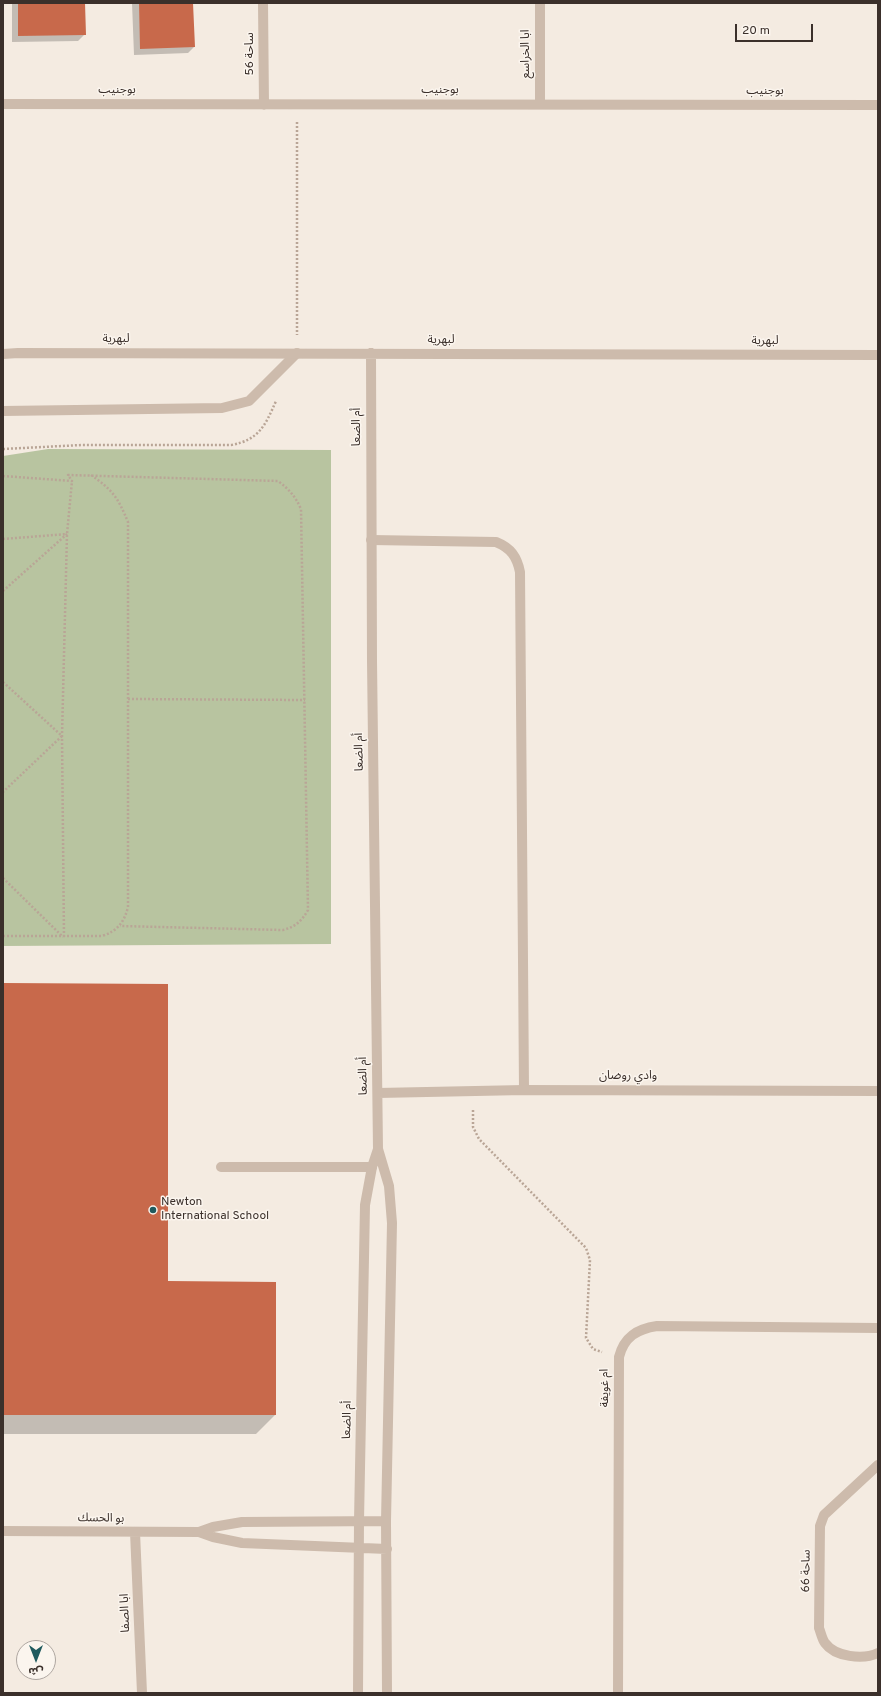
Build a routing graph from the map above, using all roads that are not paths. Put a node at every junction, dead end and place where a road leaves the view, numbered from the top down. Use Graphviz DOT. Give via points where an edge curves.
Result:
graph roads {
  1 [pos="263,3"];
  2 [pos="540,3"];
  3 [pos="3,104"];
  4 [pos="264,104"];
  5 [pos="540,104"];
  6 [pos="878,105"];
  7 [pos="297,353"];
  8 [pos="371,353"];
  9 [pos="3,354"];
  10 [pos="878,355"];
  11 [pos="3,412"];
  12 [pos="371,540"];
  13 [pos="524,1090"];
  14 [pos="878,1092"];
  15 [pos="378,1093"];
  16 [pos="378,1149"];
  17 [pos="221,1167"];
  18 [pos="372,1167"];
  19 [pos="878,1328"];
  20 [pos="878,1465"];
  21 [pos="359,1521"];
  22 [pos="386,1521"];
  23 [pos="3,1530"];
  24 [pos="135,1532"];
  25 [pos="199,1532"];
  26 [pos="359,1548"];
  27 [pos="387,1549"];
  28 [pos="878,1652"];
  29 [pos="142,1693"];
  30 [pos="358,1693"];
  31 [pos="387,1693"];
  32 [pos="618,1693"];
  1 -- 4 [label="street, ساحة 56"];
  2 -- 5 [label="street, ابا الخراسع"];
  3 -- 4 [label="street, بوجنيب"];
  4 -- 5 [label="street, بوجنيب"];
  5 -- 6 [label="street, بوجنيب"];
  7 -- 8 [label="street, لبهرية"];
  7 -- 9 [label="street, لبهرية"];
  7 -- 11 [label="street" via="249,400 222,408"];
  8 -- 10 [label="street, لبهرية"];
  8 -- 12 [label="street, أم الضعا"];
  12 -- 13 [label="street" via="496,542 513,553 518,562"];
  12 -- 15 [label="street, أم الضعا"];
  13 -- 14 [label="street, وادي روضان"];
  13 -- 15 [label="street, وادي روضان"];
  15 -- 16 [label="street, أم الضعا"];
  16 -- 18 [label="street, أم الضعا"];
  16 -- 22 [label="street, أم الضعا" via="389,1186 392,1223"];
  17 -- 18 [label="street"];
  18 -- 21 [label="street, أم الضعا" via="365,1205"];
  19 -- 32 [label="street, ام غويفة" via="657,1326 644,1328 629,1338 622,1347 619,1357"];
  20 -- 28 [label="street, ساحة 66" via="824,1515 820,1526 819,1628 825,1643 837,1653 866,1656"];
  21 -- 22 [label="street, بو الحسك"];
  21 -- 25 [label="street, بو الحسك" via="242,1522"];
  21 -- 26 [label="street, أم الضعا"];
  22 -- 27 [label="street, أم الضعا"];
  23 -- 24 [label="street, بو الحسك"];
  24 -- 25 [label="street, بو الحسك"];
  24 -- 29 [label="street, ابا الصفا"];
  25 -- 26 [label="street, بو الحسك" via="242,1543"];
  26 -- 27 [label="street, بو الحسك"];
  26 -- 30 [label="street, أم الضعا"];
  27 -- 31 [label="street, أم الضعا"];
}
